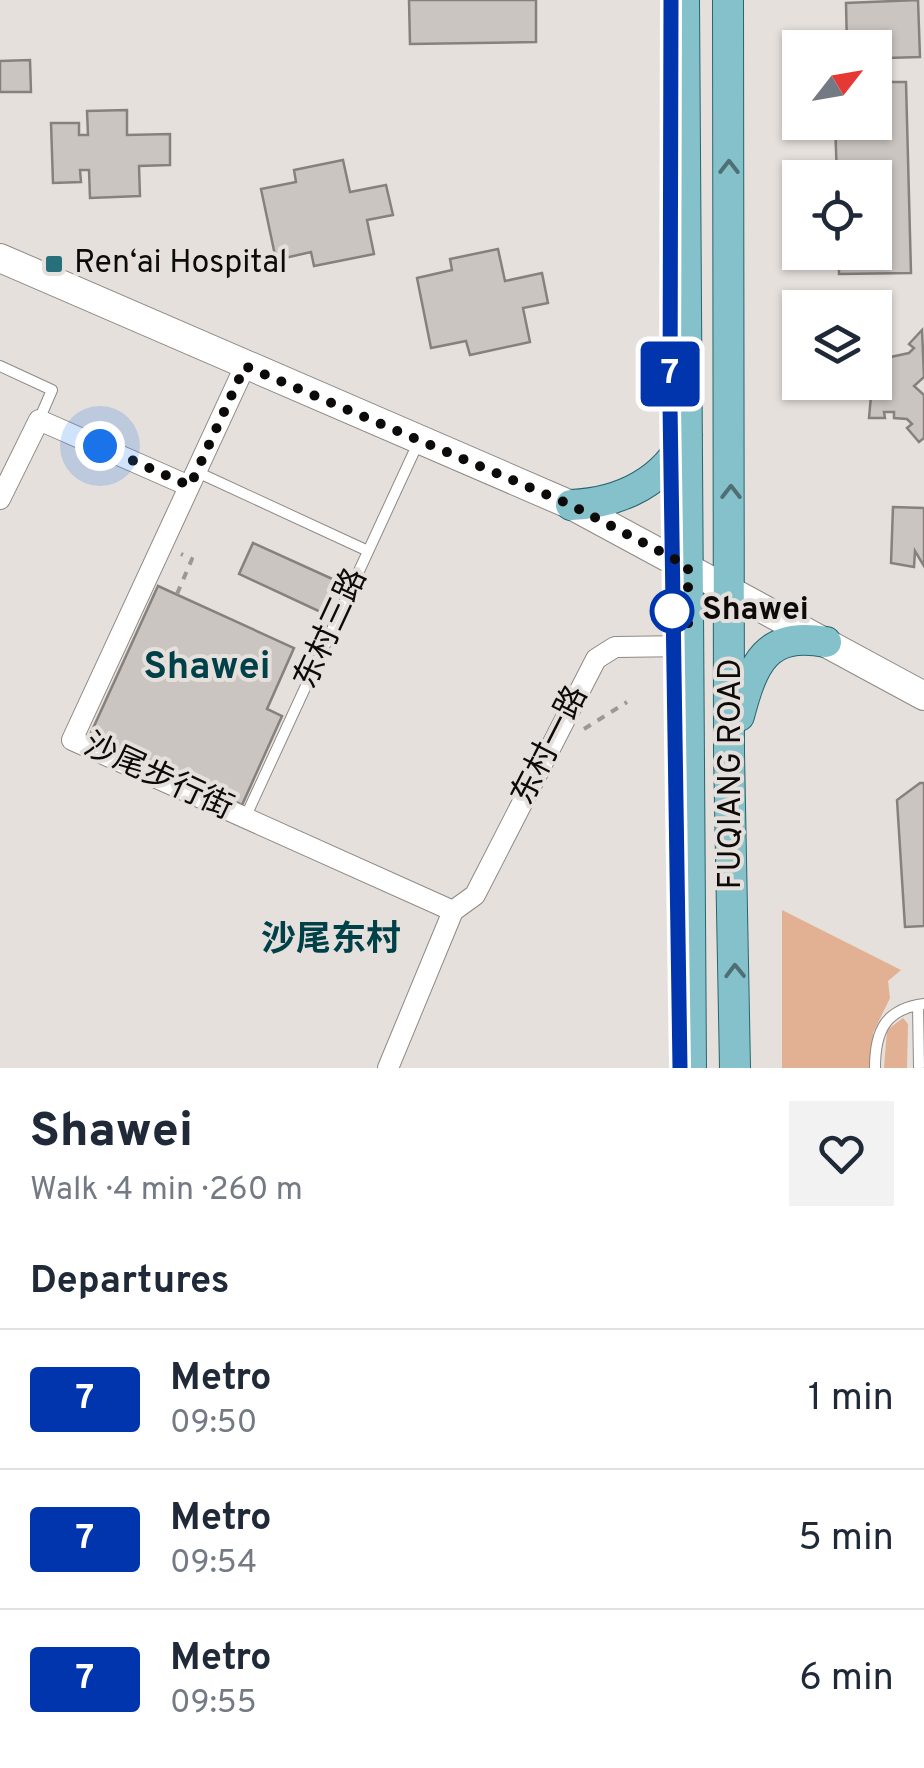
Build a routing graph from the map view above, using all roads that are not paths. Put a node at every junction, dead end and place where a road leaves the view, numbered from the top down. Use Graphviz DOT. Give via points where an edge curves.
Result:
graph roads {
  1 [pos="684,0"];
  2 [pos="728,0"];
  3 [pos="0,258"];
  4 [pos="730,269"];
  5 [pos="686,270"];
  6 [pos="0,366"];
  7 [pos="245,366"];
  8 [pos="40,420"];
  9 [pos="687,435"];
  10 [pos="419,440"];
  11 [pos="193,478"];
  12 [pos="0,499"];
  13 [pos="571,505"];
  14 [pos="368,551"];
  15 [pos="688,566"];
  16 [pos="732,590"];
  17 [pos="826,642"];
  18 [pos="688,646"];
  19 [pos="924,696"];
  20 [pos="730,752"];
  21 [pos="245,818"];
  22 [pos="453,911"];
  23 [pos="921,1004"];
  24 [pos="919,1066"];
  25 [pos="388,1068"];
  26 [pos="691,1068"];
  27 [pos="735,1068"];
  28 [pos="875,1068"];
  1 -- 5 [label="main road, FUQIANG ROAD"];
  4 -- 2 [label="main road, FUQIANG ROAD, one-way"];
  3 -- 7 [label="street"];
  4 -- 5 [label="main road"];
  16 -- 4 [label="main road, FUQIANG ROAD, one-way"];
  5 -- 9 [label="main road, FUQIANG ROAD"];
  6 -- 8 [label="lane" via="52,390"];
  7 -- 10 [label="street"];
  7 -- 11 [label="street, 沙尾步行街"];
  8 -- 11 [label="street"];
  8 -- 12 [label="street"];
  9 -- 13 [label="main road" via="678,456 641,486 610,500"];
  9 -- 15 [label="main road, FUQIANG ROAD"];
  10 -- 13 [label="street"];
  10 -- 14 [label="lane, 东村三路"];
  11 -- 14 [label="lane"];
  11 -- 21 [label="street, 沙尾步行街" via="137,615 72,740"];
  13 -- 15 [label="street"];
  14 -- 21 [label="lane, 东村三路"];
  15 -- 16 [label="street"];
  15 -- 18 [label="main road, FUQIANG ROAD"];
  16 -- 17 [label="street"];
  16 -- 20 [label="main road, FUQIANG ROAD"];
  17 -- 19 [label="street"];
  17 -- 20 [label="main road" via="791,638 769,650 746,688"];
  18 -- 22 [label="street, 东村一路" via="615,647 596,659 475,895"];
  18 -- 26 [label="main road, FUQIANG ROAD"];
  27 -- 20 [label="main road, FUQIANG ROAD, one-way"];
  21 -- 22 [label="street, 沙尾步行街"];
  22 -- 25 [label="street, 东村一路"];
  23 -- 24 [label="lane"];
  23 -- 28 [label="lane" via="900,1008 882,1025"];
}
